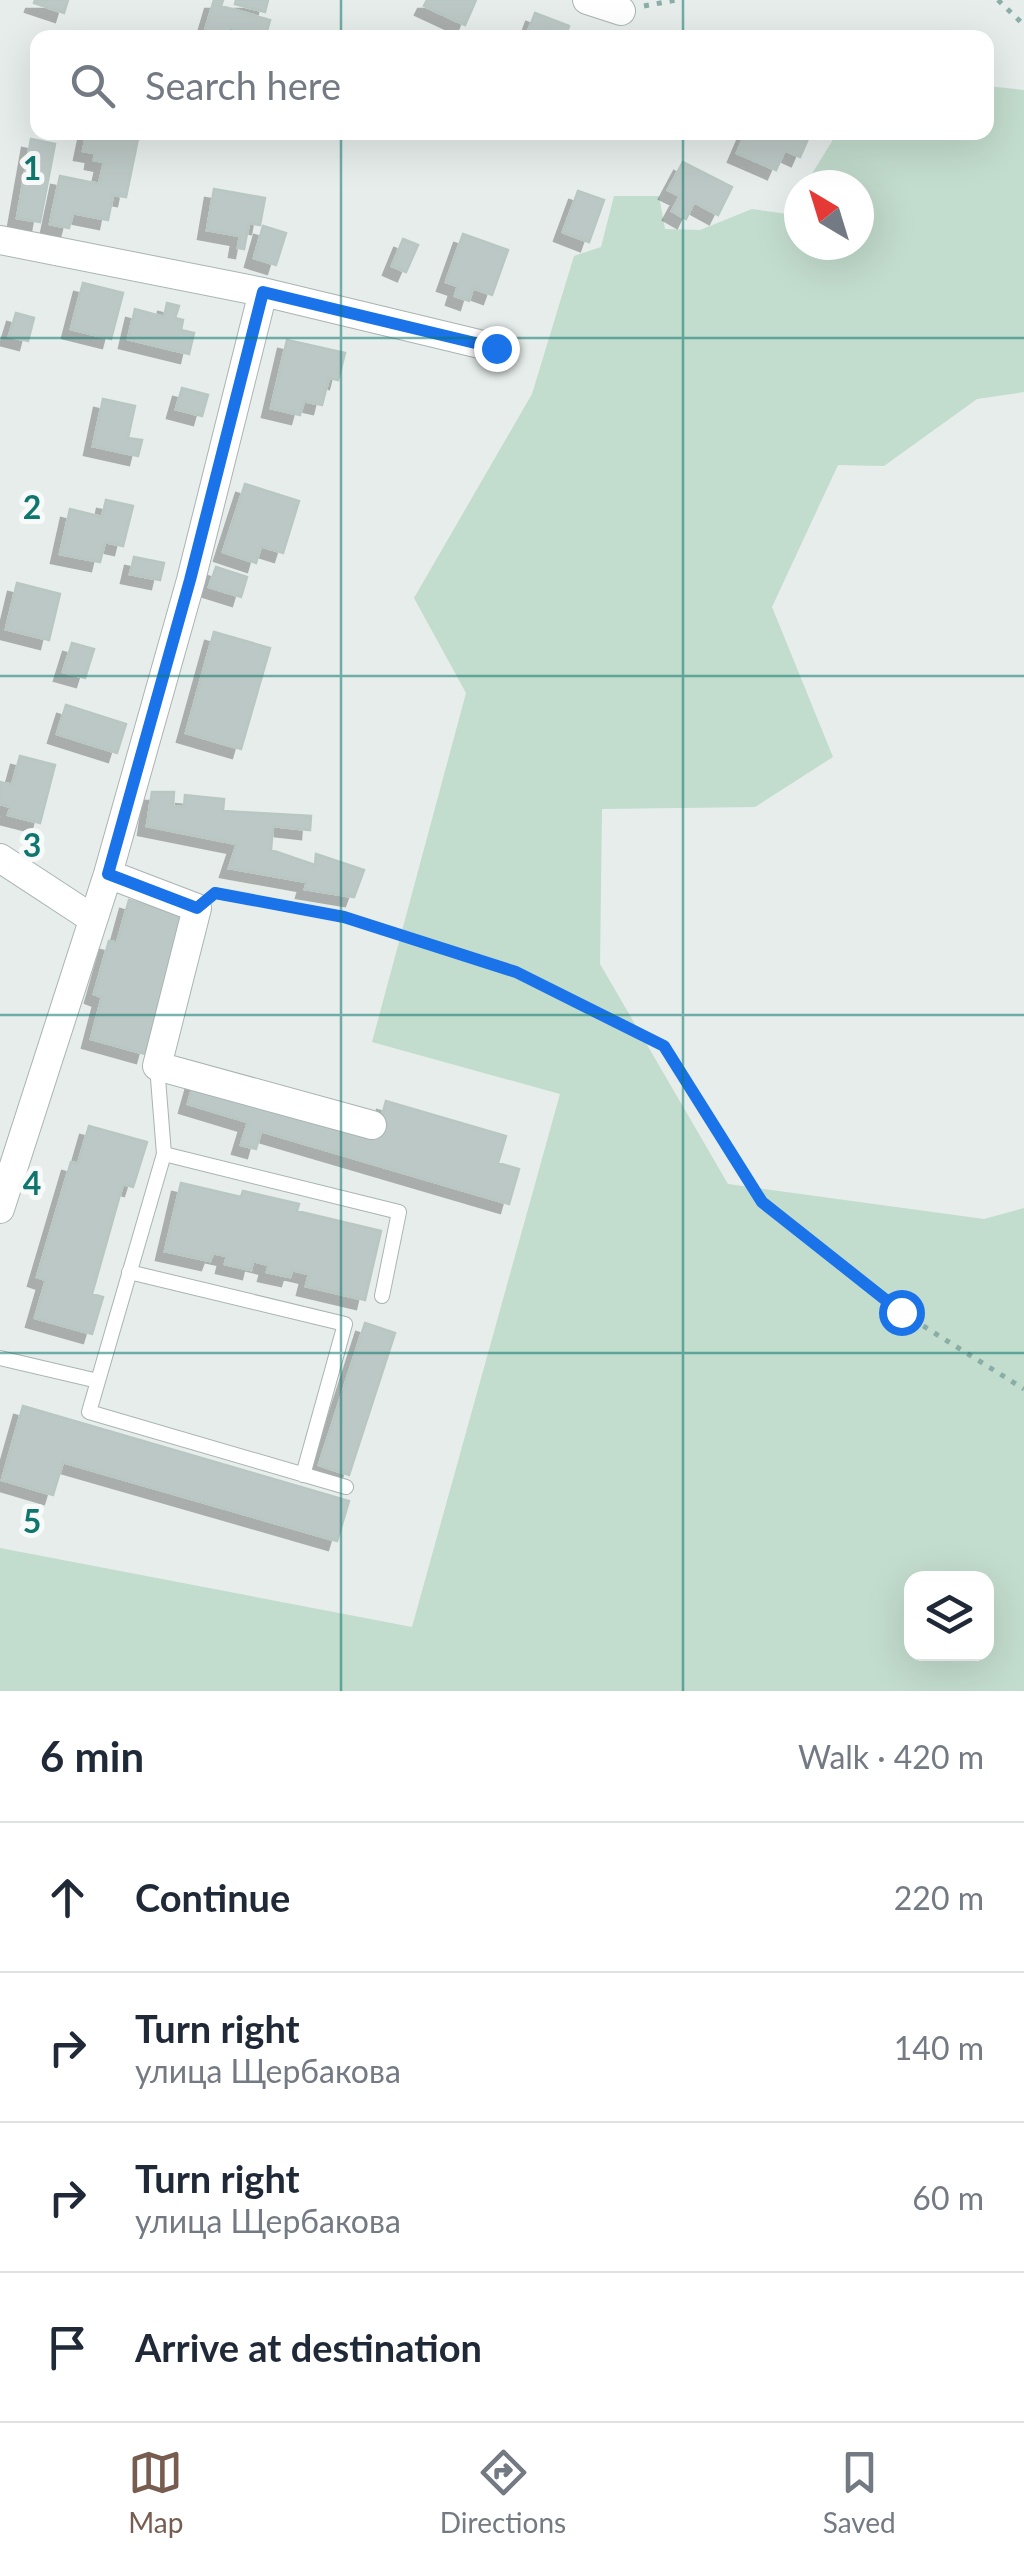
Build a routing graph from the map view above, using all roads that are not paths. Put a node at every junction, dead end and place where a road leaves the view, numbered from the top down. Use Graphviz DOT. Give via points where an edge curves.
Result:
graph roads {
  1 [pos="587,0"];
  2 [pos="621,11"];
  3 [pos="0,240"];
  4 [pos="263,292"];
  5 [pos="496,348"];
  6 [pos="0,858"];
  7 [pos="108,874"];
  8 [pos="93,920"];
  9 [pos="157,1066"];
  10 [pos="372,1125"];
  11 [pos="164,1154"];
  12 [pos="0,1210"];
  13 [pos="129,1272"];
  14 [pos="382,1296"];
  15 [pos="0,1358"];
  16 [pos="98,1380"];
  17 [pos="303,1474"];
  18 [pos="346,1487"];
  1 -- 2 [label="street"];
  3 -- 4 [label="street"];
  4 -- 5 [label="street"];
  4 -- 7 [label="street"];
  6 -- 8 [label="street"];
  7 -- 8 [label="street"];
  7 -- 9 [label="street" via="197,908"];
  8 -- 12 [label="street"];
  9 -- 10 [label="street"];
  9 -- 11 [label="lane"];
  11 -- 13 [label="lane"];
  11 -- 14 [label="lane" via="399,1212"];
  13 -- 16 [label="lane"];
  13 -- 17 [label="lane" via="346,1324"];
  15 -- 16 [label="lane"];
  16 -- 17 [label="lane" via="90,1412"];
  17 -- 18 [label="lane"];
}
